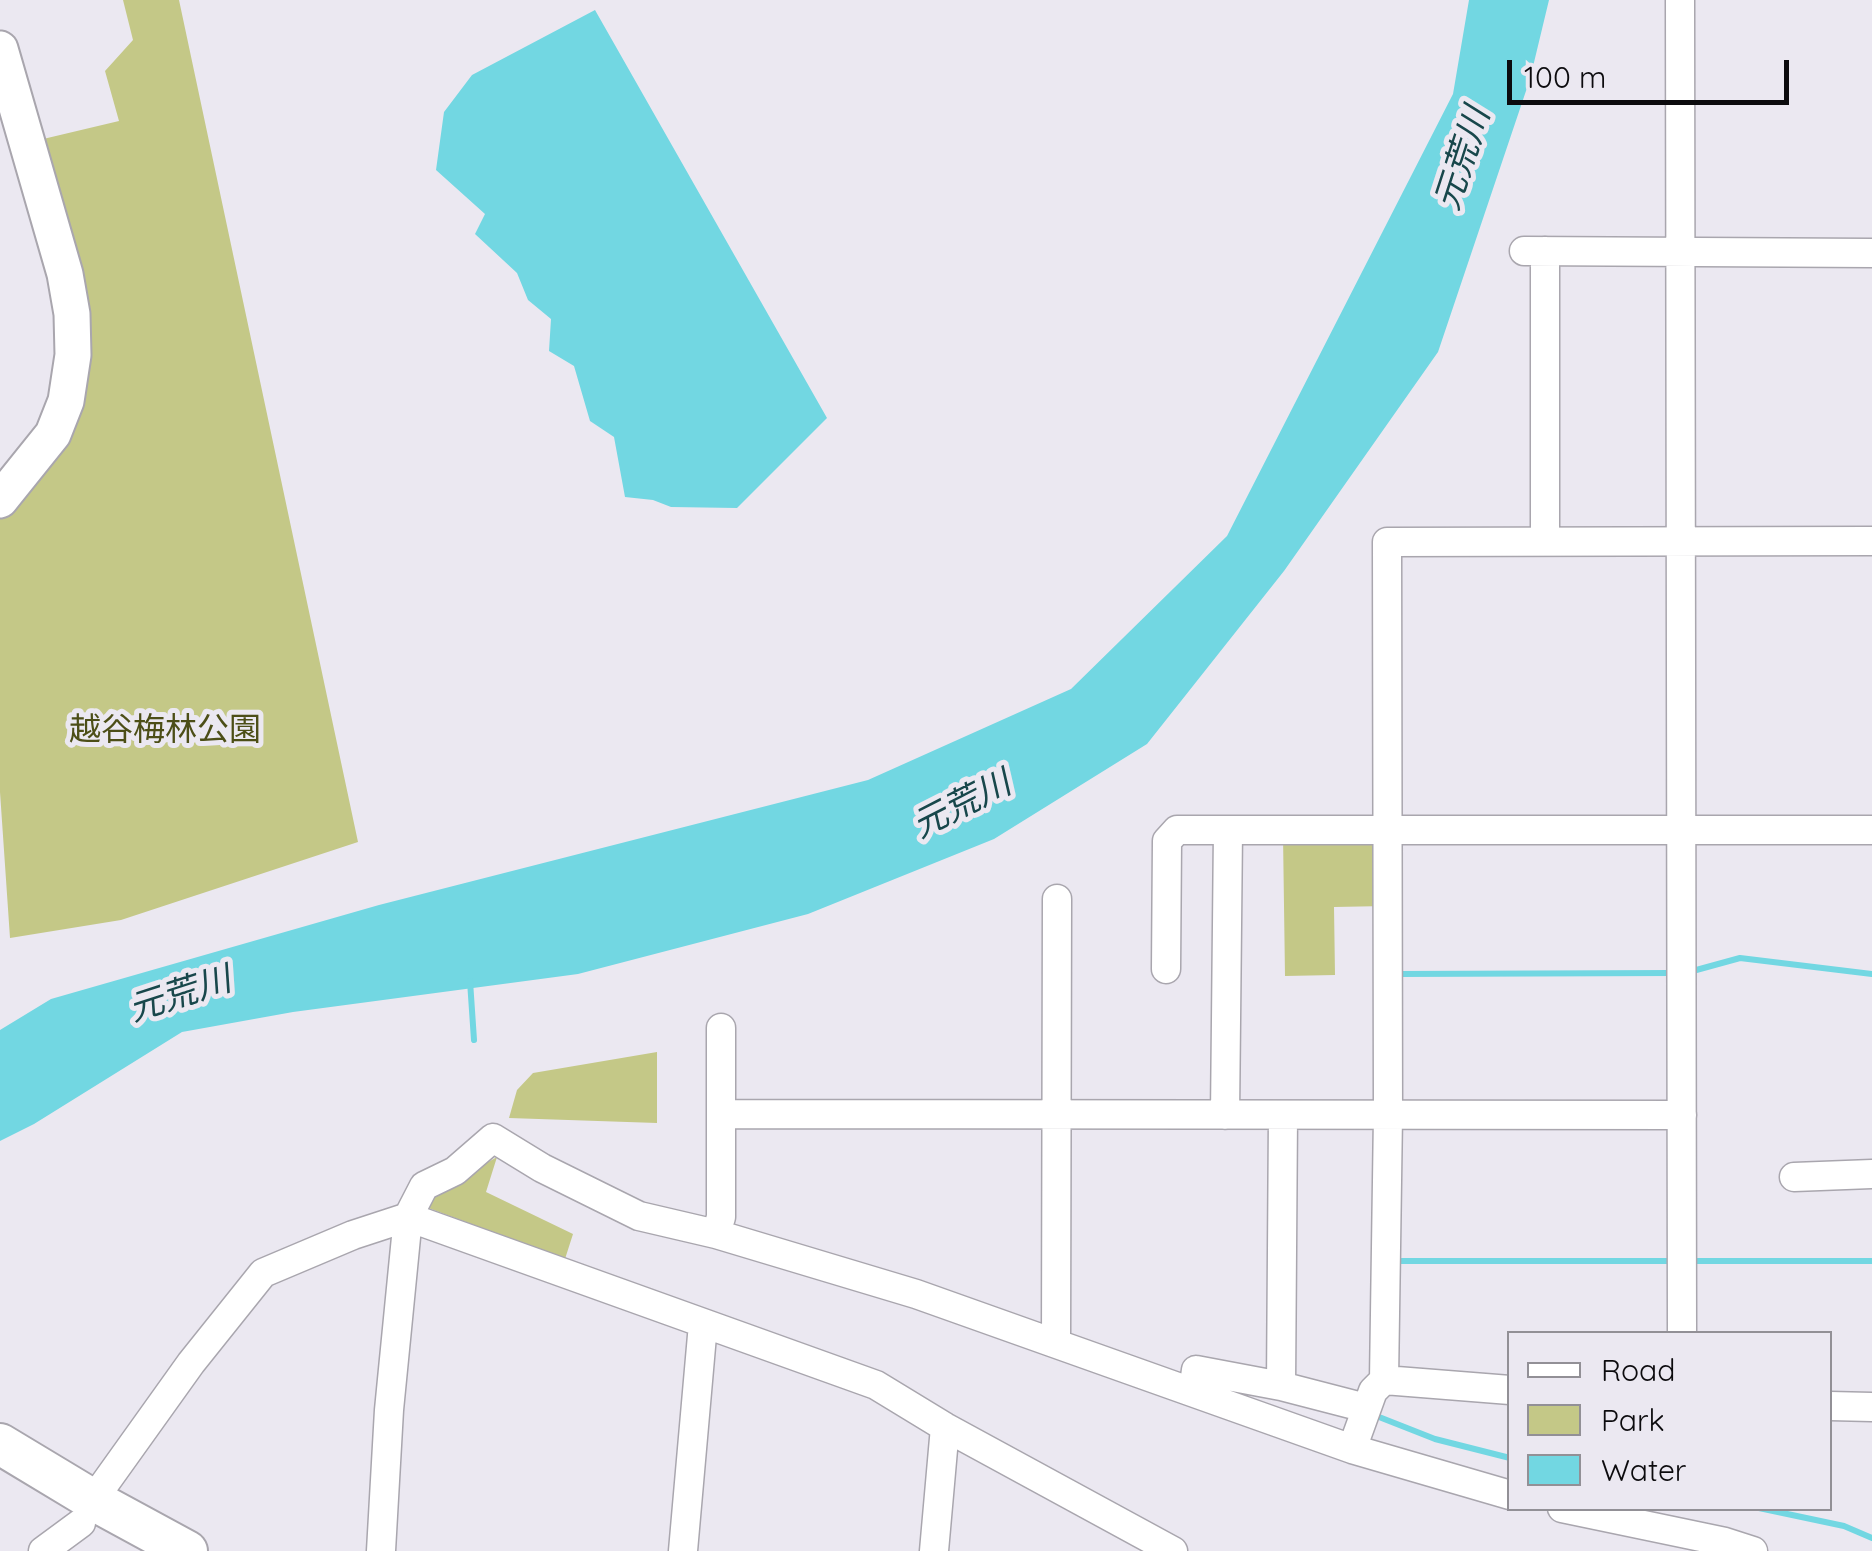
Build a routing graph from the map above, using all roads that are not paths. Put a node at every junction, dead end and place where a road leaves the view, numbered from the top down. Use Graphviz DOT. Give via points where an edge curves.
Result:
graph roads {
  1 [pos="1680,0"];
  2 [pos="0,49"];
  3 [pos="1681,252"];
  4 [pos="1872,253"];
  5 [pos="0,500"];
  6 [pos="1545,541"];
  7 [pos="1681,541"];
  8 [pos="1872,541"];
  9 [pos="1228,830"];
  10 [pos="1389,830"];
  11 [pos="1682,830"];
  12 [pos="1872,830"];
  13 [pos="1057,899"];
  14 [pos="1166,969"];
  15 [pos="721,1028"];
  16 [pos="721,1114"];
  17 [pos="1682,1114"];
  18 [pos="1056,1115"];
  19 [pos="1225,1115"];
  20 [pos="1282,1115"];
  21 [pos="1388,1115"];
  22 [pos="1872,1174"];
  23 [pos="1794,1177"];
  24 [pos="408,1217"];
  25 [pos="716,1234"];
  26 [pos="703,1324"];
  27 [pos="1682,1331"];
  28 [pos="1056,1342"];
  29 [pos="1384,1380"];
  30 [pos="1281,1386"];
  31 [pos="1507,1390"];
  32 [pos="1193,1392"];
  33 [pos="1832,1406"];
  34 [pos="1872,1407"];
  35 [pos="1366,1408"];
  36 [pos="945,1427"];
  37 [pos="0,1444"];
  38 [pos="1352,1449"];
  39 [pos="0,1473"];
  40 [pos="1507,1494"];
  41 [pos="1576,1511"];
  42 [pos="87,1512"];
  43 [pos="1652,1528"];
  44 [pos="44,1551"];
  45 [pos="135,1551"];
  46 [pos="187,1551"];
  47 [pos="382,1551"];
  48 [pos="683,1551"];
  49 [pos="934,1551"];
  50 [pos="1173,1551"];
  51 [pos="1753,1551"];
  1 -- 3 [label="street"];
  2 -- 5 [label="main road" via="65,274 73,355 53,434"];
  3 -- 4 [label="street"];
  3 -- 6 [label="street" via="1534,251"];
  3 -- 7 [label="street"];
  6 -- 7 [label="street"];
  6 -- 10 [label="street" via="1388,542"];
  7 -- 8 [label="street"];
  7 -- 11 [label="street"];
  9 -- 10 [label="street"];
  9 -- 14 [label="street" via="1177,830 1166,840"];
  9 -- 19 [label="street"];
  10 -- 11 [label="street"];
  10 -- 21 [label="street"];
  11 -- 12 [label="street"];
  11 -- 17 [label="street"];
  13 -- 18 [label="street"];
  15 -- 16 [label="street"];
  16 -- 18 [label="street"];
  16 -- 25 [label="street"];
  17 -- 21 [label="street"];
  17 -- 27 [label="street"];
  18 -- 19 [label="street"];
  18 -- 28 [label="street"];
  19 -- 20 [label="street"];
  20 -- 21 [label="street"];
  20 -- 30 [label="street"];
  21 -- 29 [label="street"];
  22 -- 23 [label="street"];
  24 -- 25 [label="street" via="424,1186 455,1171 493,1138 639,1216"];
  24 -- 26 [label="street"];
  24 -- 42 [label="street" via="263,1273"];
  24 -- 47 [label="street"];
  25 -- 28 [label="street"];
  26 -- 36 [label="street" via="876,1385"];
  26 -- 48 [label="street"];
  28 -- 32 [label="street"];
  29 -- 31 [label="street"];
  29 -- 35 [label="street"];
  30 -- 32 [label="street" via="1196,1370"];
  30 -- 35 [label="street"];
  32 -- 38 [label="street"];
  33 -- 34 [label="street"];
  35 -- 38 [label="street"];
  36 -- 49 [label="street"];
  36 -- 50 [label="street"];
  37 -- 42 [label="highway"];
  38 -- 40 [label="street"];
  39 -- 42 [label="highway"];
  41 -- 43 [label="street"];
  42 -- 44 [label="street"];
  42 -- 45 [label="highway"];
  42 -- 46 [label="highway"];
  43 -- 51 [label="street"];
}
